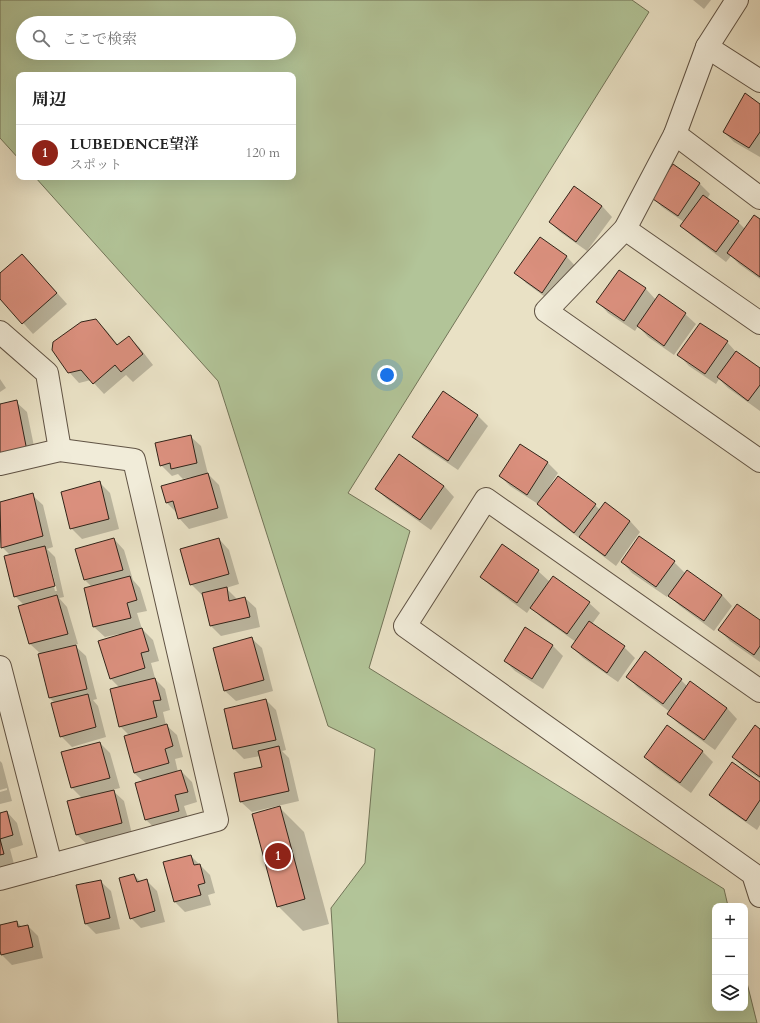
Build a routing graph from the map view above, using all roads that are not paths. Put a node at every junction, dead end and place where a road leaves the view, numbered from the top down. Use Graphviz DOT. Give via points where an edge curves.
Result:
graph roads {
  1 [pos="737,0"];
  2 [pos="707,47"];
  3 [pos="760,81"];
  4 [pos="675,134"];
  5 [pos="760,198"];
  6 [pos="625,229"];
  7 [pos="760,323"];
  8 [pos="0,332"];
  9 [pos="60,450"];
  10 [pos="760,461"];
  11 [pos="0,464"];
  12 [pos="0,667"];
  13 [pos="760,691"];
  14 [pos="52,865"];
  15 [pos="0,879"];
  16 [pos="760,896"];
  1 -- 2 [label="street"];
  2 -- 3 [label="street"];
  2 -- 4 [label="street"];
  4 -- 5 [label="street"];
  4 -- 6 [label="street"];
  6 -- 7 [label="street"];
  6 -- 10 [label="street" via="546,311"];
  8 -- 9 [label="street" via="47,372"];
  9 -- 11 [label="street"];
  9 -- 14 [label="street" via="134,460 217,820"];
  12 -- 14 [label="street"];
  13 -- 16 [label="street" via="486,499 405,626 753,874"];
  14 -- 15 [label="street"];
}
